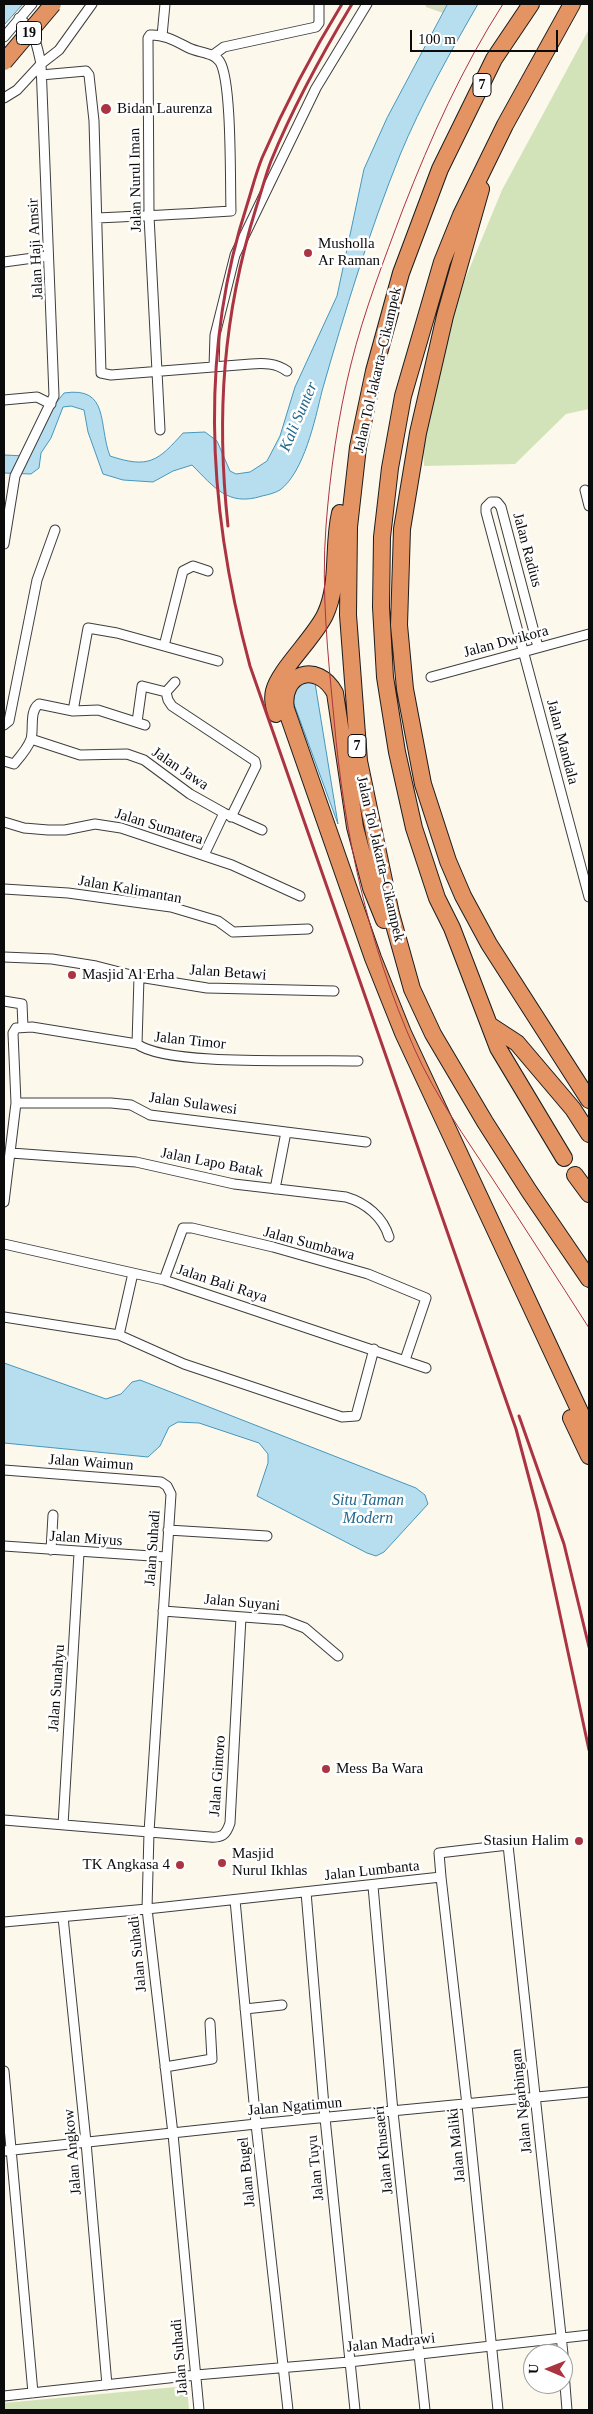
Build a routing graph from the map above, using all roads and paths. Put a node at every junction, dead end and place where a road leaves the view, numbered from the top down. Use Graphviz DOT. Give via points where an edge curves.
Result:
graph roads {
  1 [pos="32,4"];
  2 [pos="53,4"];
  3 [pos="92,4"];
  4 [pos="165,4"];
  5 [pos="319,4"];
  6 [pos="367,4"];
  7 [pos="531,4"];
  8 [pos="572,4"];
  9 [pos="19,18"];
  10 [pos="162,36"];
  11 [pos="4,37"];
  12 [pos="213,55"];
  13 [pos="4,62"];
  14 [pos="41,64"];
  15 [pos="41,75"];
  16 [pos="4,98"];
  17 [pos="484,169"];
  18 [pos="150,216"];
  19 [pos="97,218"];
  20 [pos="48,256"];
  21 [pos="4,262"];
  22 [pos="214,367"];
  23 [pos="158,370"];
  24 [pos="287,371"];
  25 [pos="4,400"];
  26 [pos="50,404"];
  27 [pos="160,430"];
  28 [pos="358,447"];
  29 [pos="15,480"];
  30 [pos="4,482"];
  31 [pos="585,490"];
  32 [pos="589,506"];
  33 [pos="55,530"];
  34 [pos="4,544"];
  35 [pos="208,570"];
  36 [pos="519,574"];
  37 [pos="505,577"];
  38 [pos="589,634"];
  39 [pos="164,646"];
  40 [pos="538,648"];
  41 [pos="523,652"];
  42 [pos="218,661"];
  43 [pos="430,677"];
  44 [pos="175,682"];
  45 [pos="166,692"];
  46 [pos="73,711"];
  47 [pos="4,725"];
  48 [pos="31,739"];
  49 [pos="4,762"];
  50 [pos="227,815"];
  51 [pos="4,822"];
  52 [pos="262,830"];
  53 [pos="204,855"];
  54 [pos="4,889"];
  55 [pos="300,896"];
  56 [pos="589,897"];
  57 [pos="308,929"];
  58 [pos="4,957"];
  59 [pos="4,964"];
  60 [pos="139,977"];
  61 [pos="410,982"];
  62 [pos="334,991"];
  63 [pos="4,1001"];
  64 [pos="491,1026"];
  65 [pos="23,1027"];
  66 [pos="136,1044"];
  67 [pos="358,1061"];
  68 [pos="589,1100"];
  69 [pos="16,1103"];
  70 [pos="286,1132"];
  71 [pos="589,1134"];
  72 [pos="366,1142"];
  73 [pos="10,1152"];
  74 [pos="564,1158"];
  75 [pos="575,1175"];
  76 [pos="275,1189"];
  77 [pos="589,1194"];
  78 [pos="4,1202"];
  79 [pos="389,1237"];
  80 [pos="4,1244"];
  81 [pos="133,1272"];
  82 [pos="589,1279"];
  83 [pos="164,1280"];
  84 [pos="4,1317"];
  85 [pos="119,1335"];
  86 [pos="374,1349"];
  87 [pos="405,1360"];
  88 [pos="426,1368"];
  89 [pos="589,1431"];
  90 [pos="589,1456"];
  91 [pos="4,1470"];
  92 [pos="171,1494"];
  93 [pos="53,1515"];
  94 [pos="168,1530"];
  95 [pos="267,1536"];
  96 [pos="4,1546"];
  97 [pos="52,1550"];
  98 [pos="79,1552"];
  99 [pos="166,1557"];
  100 [pos="163,1611"];
  101 [pos="241,1616"];
  102 [pos="338,1656"];
  103 [pos="4,1820"];
  104 [pos="62,1825"];
  105 [pos="149,1832"];
  106 [pos="508,1845"];
  107 [pos="441,1877"];
  108 [pos="373,1886"];
  109 [pos="306,1892"];
  110 [pos="235,1900"];
  111 [pos="147,1909"];
  112 [pos="63,1917"];
  113 [pos="4,1922"];
  114 [pos="282,2005"];
  115 [pos="245,2009"];
  116 [pos="210,2023"];
  117 [pos="165,2067"];
  118 [pos="4,2071"];
  119 [pos="589,2092"];
  120 [pos="535,2097"];
  121 [pos="467,2105"];
  122 [pos="393,2112"];
  123 [pos="325,2118"];
  124 [pos="256,2124"];
  125 [pos="173,2134"];
  126 [pos="86,2142"];
  127 [pos="8,2151"];
  128 [pos="589,2335"];
  129 [pos="561,2338"];
  130 [pos="561,2344"];
  131 [pos="491,2346"];
  132 [pos="419,2354"];
  133 [pos="350,2362"];
  134 [pos="283,2368"];
  135 [pos="196,2375"];
  136 [pos="107,2385"];
  137 [pos="34,2393"];
  138 [pos="566,2394"];
  139 [pos="4,2396"];
  140 [pos="199,2410"];
  141 [pos="288,2410"];
  142 [pos="355,2410"];
  143 [pos="425,2410"];
  144 [pos="498,2410"];
  145 [pos="567,2410"];
  1 -- 9 [label="street"];
  2 -- 13 [label="highway, 19, bridge"];
  3 -- 14 [label="street" via="59,50"];
  4 -- 10 [label="street"];
  5 -- 12 [label="street" via="318,26 224,47"];
  6 -- 22 [label="street" via="316,88 236,255 215,335"];
  7 -- 28 [label="highway, Jalan Tol Jakarta–Cikampek / 7" via="494,59 440,169 401,273 374,370"];
  8 -- 17 [label="highway, Jalan Tol Jakarta–Cikampek" via="536,66"];
  9 -- 11 [label="street"];
  9 -- 14 [label="street, Jalan Haji Amsir" via="32,32"];
  10 -- 12 [label="street" via="198,53"];
  10 -- 18 [label="street, Jalan Nurul Iman" via="150,35 148,38"];
  12 -- 18 [label="street" via="223,71 228,108 231,211"];
  14 -- 15 [label="street, Jalan Haji Amsir"];
  14 -- 16 [label="street" via="17,90"];
  15 -- 19 [label="street" via="79,71 86,71 89,75 94,114"];
  15 -- 20 [label="street, Jalan Haji Amsir"];
  17 -- 64 [label="highway, Jalan Tol Jakarta–Cikampek" via="442,262 403,396 382,537 381,607 385,677 414,828 437,898"];
  17 -- 68 [label="highway" via="478,204 445,316 418,433 402,529 399,625 405,689 423,784 463,896"];
  18 -- 19 [label="street"];
  18 -- 23 [label="street, Jalan Nurul Iman"];
  19 -- 23 [label="street" via="101,373 104,376"];
  20 -- 21 [label="street"];
  20 -- 26 [label="street, Jalan Haji Amsir" via="54,387"];
  22 -- 23 [label="street"];
  22 -- 24 [label="street" via="268,363"];
  23 -- 27 [label="street, Jalan Nurul Iman"];
  25 -- 26 [label="street" via="37,397"];
  26 -- 29 [label="street, Jalan Haji Amsir"];
  28 -- 61 [label="highway, Jalan Tol Jakarta–Cikampek / 7" via="349,527 348,615 359,761 391,914"];
  28 -- 90 [label="highway" via="339,518 330,601 325,616 274,690 275,712 359,953 393,1038"];
  29 -- 30 [label="street"];
  29 -- 34 [label="street, Jalan Haji Amsir"];
  31 -- 32 [label="street"];
  33 -- 47 [label="street" via="37,580 9,721"];
  35 -- 39 [label="street" via="193,566 183,571"];
  36 -- 37 [label="street"];
  36 -- 37 [label="street, Jalan Radius" via="501,507 492,502 486,512"];
  36 -- 40 [label="street, Jalan Radius"];
  37 -- 41 [label="street, Jalan Radius"];
  38 -- 40 [label="street, Jalan Dwikora"];
  39 -- 42 [label="street"];
  39 -- 46 [label="street" via="87,629"];
  40 -- 41 [label="street, Jalan Dwikora"];
  41 -- 43 [label="street, Jalan Dwikora"];
  41 -- 56 [label="street, Jalan Mandala"];
  44 -- 45 [label="street"];
  45 -- 46 [label="street" via="142,686 141,723 98,710"];
  45 -- 50 [label="street" via="172,706 255,762 256,766"];
  46 -- 48 [label="street" via="38,705"];
  48 -- 49 [label="street" via="14,764"];
  48 -- 50 [label="street, Jalan Jawa" via="80,755 127,754 144,760 190,794"];
  50 -- 52 [label="street, Jalan Jawa"];
  50 -- 53 [label="street"];
  51 -- 53 [label="street, Jalan Sumatera" via="48,830 103,824"];
  53 -- 55 [label="street, Jalan Sumatera"];
  54 -- 57 [label="street, Jalan Kalimantan" via="68,893 171,908 218,921 233,932"];
  58 -- 59 [label="street"];
  58 -- 60 [label="street, Jalan Betawi" via="52,959"];
  60 -- 62 [label="street, Jalan Betawi" via="207,988"];
  60 -- 66 [label="street"];
  61 -- 82 [label="highway, Jalan Tol Jakarta–Cikampek / 7" via="433,1034 485,1122"];
  61 -- 89 [label="highway" via="371,888 363,860 335,693 329,682 319,675 306,675 295,679 287,688 284,698 286,709 373,958 403,1033"];
  63 -- 65 [label="street" via="22,1004"];
  64 -- 71 [label="highway" via="517,1043 573,1109"];
  64 -- 74 [label="highway, Jalan Tol Jakarta–Cikampek" via="498,1048"];
  65 -- 66 [label="street, Jalan Timor"];
  65 -- 69 [label="street" via="16,1028 13,1033"];
  66 -- 67 [label="street, Jalan Timor" via="149,1051 177,1055"];
  69 -- 70 [label="street, Jalan Sulawesi" via="131,1105 150,1115"];
  69 -- 73 [label="street"];
  70 -- 72 [label="street, Jalan Sulawesi"];
  70 -- 76 [label="street"];
  73 -- 76 [label="street, Jalan Lapo Batak" via="136,1162 210,1179"];
  73 -- 78 [label="street"];
  75 -- 77 [label="highway"];
  76 -- 79 [label="street, Jalan Lapo Batak" via="358,1200 378,1217"];
  80 -- 81 [label="street, Jalan Bali Raya"];
  81 -- 83 [label="street, Jalan Bali Raya"];
  81 -- 85 [label="street"];
  83 -- 86 [label="street, Jalan Bali Raya"];
  83 -- 87 [label="street, Jalan Sumbawa" via="181,1230 192,1228 368,1274 426,1298"];
  84 -- 85 [label="street"];
  85 -- 86 [label="street" via="184,1364 342,1417 356,1416"];
  86 -- 87 [label="street, Jalan Bali Raya"];
  87 -- 88 [label="street, Jalan Bali Raya"];
  91 -- 92 [label="street, Jalan Waimun" via="161,1482"];
  92 -- 94 [label="street, Jalan Suhadi"];
  93 -- 97 [label="street"];
  94 -- 95 [label="street"];
  94 -- 99 [label="street, Jalan Suhadi"];
  96 -- 97 [label="street, Jalan Miyus"];
  97 -- 98 [label="street, Jalan Miyus"];
  98 -- 99 [label="street, Jalan Miyus"];
  98 -- 104 [label="street, Jalan Sunahyu"];
  99 -- 100 [label="street, Jalan Suhadi"];
  100 -- 101 [label="street, Jalan Suyani"];
  100 -- 105 [label="street, Jalan Suhadi"];
  101 -- 102 [label="street, Jalan Suyani" via="295,1623 324,1642"];
  101 -- 105 [label="street, Jalan Gintoro" via="228,1830 217,1838"];
  103 -- 104 [label="street, Jalan Gintoro"];
  104 -- 105 [label="street, Jalan Gintoro"];
  105 -- 111 [label="street, Jalan Suhadi"];
  106 -- 107 [label="street, Jalan Lumbanta" via="440,1852"];
  106 -- 120 [label="street, Jalan Ngarbingan"];
  107 -- 108 [label="street, Jalan Lumbanta"];
  107 -- 121 [label="street, Jalan Maliki"];
  108 -- 109 [label="street, Jalan Lumbanta"];
  108 -- 122 [label="street, Jalan Khusaeri"];
  109 -- 110 [label="street, Jalan Lumbanta"];
  109 -- 123 [label="street, Jalan Tuyu"];
  110 -- 111 [label="street, Jalan Lumbanta"];
  110 -- 115 [label="street, Jalan Bugel"];
  111 -- 112 [label="street, Jalan Lumbanta"];
  111 -- 117 [label="street, Jalan Suhadi"];
  112 -- 113 [label="street, Jalan Lumbanta"];
  112 -- 126 [label="street, Jalan Angkow"];
  114 -- 115 [label="street"];
  115 -- 124 [label="street, Jalan Bugel"];
  116 -- 117 [label="street" via="212,2058"];
  117 -- 125 [label="street, Jalan Suhadi"];
  118 -- 127 [label="street"];
  119 -- 120 [label="street, Jalan Ngatimun"];
  120 -- 121 [label="street, Jalan Ngatimun"];
  120 -- 129 [label="street, Jalan Ngarbingan"];
  121 -- 122 [label="street, Jalan Ngatimun"];
  121 -- 131 [label="street, Jalan Maliki"];
  122 -- 123 [label="street, Jalan Ngatimun"];
  122 -- 132 [label="street, Jalan Khusaeri"];
  123 -- 124 [label="street, Jalan Ngatimun"];
  123 -- 133 [label="street, Jalan Tuyu"];
  124 -- 125 [label="street, Jalan Ngatimun"];
  124 -- 134 [label="street, Jalan Bugel"];
  125 -- 126 [label="street, Jalan Ngatimun"];
  125 -- 135 [label="street, Jalan Suhadi"];
  126 -- 127 [label="street, Jalan Ngatimun"];
  126 -- 136 [label="street, Jalan Angkow"];
  127 -- 137 [label="street"];
  128 -- 129 [label="street, Jalan Madrawi"];
  129 -- 130 [label="street, Jalan Ngarbingan"];
  129 -- 131 [label="street, Jalan Madrawi"];
  131 -- 132 [label="street, Jalan Madrawi"];
  131 -- 144 [label="street, Jalan Maliki"];
  132 -- 133 [label="street, Jalan Madrawi"];
  132 -- 143 [label="street, Jalan Khusaeri"];
  133 -- 134 [label="street, Jalan Madrawi"];
  133 -- 142 [label="street, Jalan Tuyu"];
  134 -- 135 [label="street, Jalan Madrawi"];
  134 -- 141 [label="street, Jalan Bugel"];
  135 -- 136 [label="street, Jalan Madrawi"];
  135 -- 140 [label="street, Jalan Suhadi"];
  136 -- 137 [label="street, Jalan Madrawi"];
  137 -- 139 [label="street, Jalan Madrawi"];
  138 -- 145 [label="street"];
}
